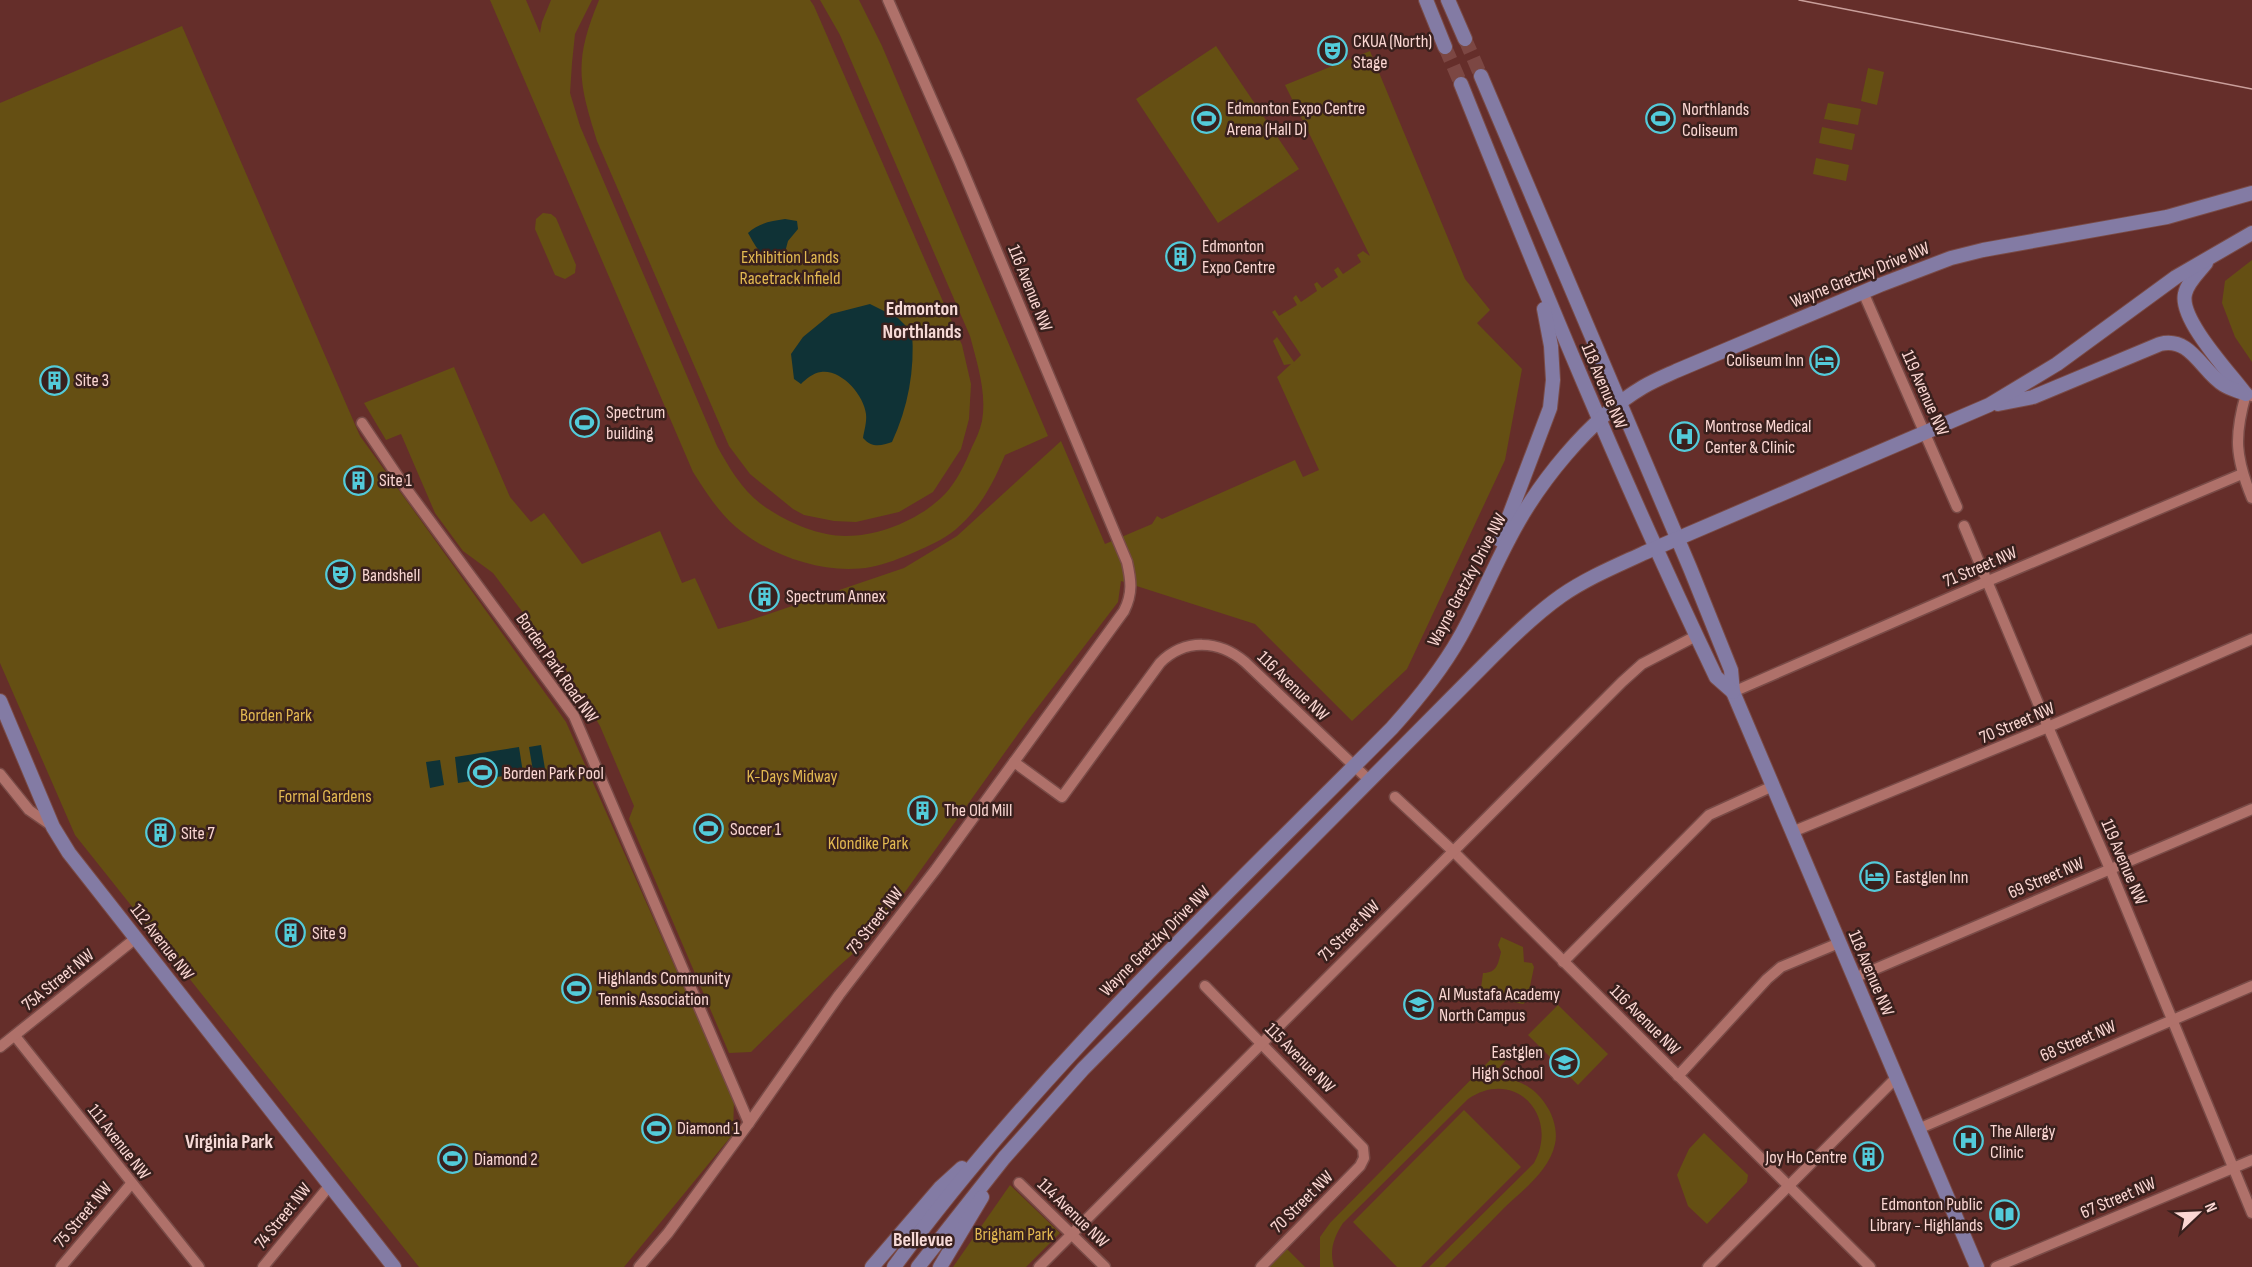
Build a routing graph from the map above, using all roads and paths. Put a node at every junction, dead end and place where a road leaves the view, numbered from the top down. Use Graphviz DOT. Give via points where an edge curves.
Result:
graph roads {
  1 [pos="888,0"];
  2 [pos="1426,0"];
  3 [pos="1448,0"];
  4 [pos="1465,39"];
  5 [pos="1445,47"];
  6 [pos="1481,76"];
  7 [pos="1461,84"];
  8 [pos="2252,193"];
  9 [pos="2252,234"];
  10 [pos="2211,255"];
  11 [pos="1532,262"];
  12 [pos="1863,292"];
  13 [pos="2249,395"];
  14 [pos="1621,403"];
  15 [pos="1989,405"];
  16 [pos="1599,422"];
  17 [pos="362,423"];
  18 [pos="1924,434"];
  19 [pos="2242,474"];
  20 [pos="2252,498"];
  21 [pos="1957,507"];
  22 [pos="1964,526"];
  23 [pos="1678,539"];
  24 [pos="1655,548"];
  25 [pos="1988,581"];
  26 [pos="1483,591"];
  27 [pos="1131,592"];
  28 [pos="1696,636"];
  29 [pos="2252,639"];
  30 [pos="1733,692"];
  31 [pos="1,706"];
  32 [pos="2048,728"];
  33 [pos="1014,762"];
  34 [pos="1354,766"];
  35 [pos="0,774"];
  36 [pos="1369,780"];
  37 [pos="1773,786"];
  38 [pos="1395,797"];
  39 [pos="2252,809"];
  40 [pos="53,827"];
  41 [pos="1792,832"];
  42 [pos="1453,851"];
  43 [pos="2110,869"];
  44 [pos="136,938"];
  45 [pos="1839,943"];
  46 [pos="1563,962"];
  47 [pos="1854,978"];
  48 [pos="1204,986"];
  49 [pos="2252,986"];
  50 [pos="2171,1019"];
  51 [pos="15,1036"];
  52 [pos="1261,1042"];
  53 [pos="0,1047"];
  54 [pos="1678,1076"];
  55 [pos="1896,1078"];
  56 [pos="749,1123"];
  57 [pos="1918,1129"];
  58 [pos="993,1141"];
  59 [pos="1004,1158"];
  60 [pos="1364,1158"];
  61 [pos="2252,1160"];
  62 [pos="2234,1168"];
  63 [pos="1018,1183"];
  64 [pos="131,1184"];
  65 [pos="330,1185"];
  66 [pos="1788,1185"];
  67 [pos="2252,1213"];
  68 [pos="1072,1233"];
  69 [pos="61,1267"];
  70 [pos="199,1267"];
  71 [pos="263,1267"];
  72 [pos="394,1267"];
  73 [pos="404,1267"];
  74 [pos="639,1267"];
  75 [pos="872,1267"];
  76 [pos="894,1267"];
  77 [pos="918,1267"];
  78 [pos="940,1267"];
  79 [pos="1039,1267"];
  80 [pos="1105,1267"];
  81 [pos="1261,1267"];
  82 [pos="1708,1267"];
  83 [pos="1870,1267"];
  84 [pos="1977,1267"];
  85 [pos="1996,1267"];
  1 -- 27 [label="street, 116 Avenue NW" via="1127,562"];
  2 -- 5 [label="main road"];
  3 -- 4 [label="main road"];
  6 -- 14 [label="main road, 118 Avenue NW"];
  7 -- 11 [label="main road, 118 Avenue NW"];
  8 -- 12 [label="main road, Wayne Gretzky Drive NW" via="2167,217 1962,256"];
  9 -- 10 [label="main road, Wayne Gretzky Drive NW"];
  10 -- 13 [label="main road" via="2187,286 2185,303 2208,347"];
  10 -- 15 [label="main road, Wayne Gretzky Drive NW" via="2149,295 2049,370"];
  11 -- 16 [label="main road, 118 Avenue NW"];
  11 -- 26 [label="main road" via="1551,346 1550,408"];
  12 -- 14 [label="main road, Wayne Gretzky Drive NW" via="1669,374"];
  12 -- 18 [label="street, 119 Avenue NW"];
  13 -- 15 [label="main road" via="2223,384 2185,347 2171,342 2033,397"];
  13 -- 19 [label="street" via="2236,434"];
  14 -- 16 [label="main road, Wayne Gretzky Drive NW"];
  14 -- 23 [label="main road, 118 Avenue NW"];
  15 -- 18 [label="main road, Wayne Gretzky Drive NW"];
  16 -- 24 [label="main road, 118 Avenue NW"];
  16 -- 26 [label="main road, Wayne Gretzky Drive NW" via="1573,448 1527,508"];
  17 -- 56 [label="street, Borden Park Road NW" via="574,716"];
  18 -- 21 [label="street, 119 Avenue NW"];
  18 -- 23 [label="main road, Wayne Gretzky Drive NW"];
  19 -- 20 [label="street"];
  19 -- 25 [label="street, 71 Street NW"];
  22 -- 25 [label="street, 119 Avenue NW"];
  23 -- 24 [label="main road, Wayne Gretzky Drive NW"];
  23 -- 30 [label="main road, 118 Avenue NW" via="1731,670"];
  24 -- 28 [label="main road, 118 Avenue NW"];
  24 -- 36 [label="main road, Wayne Gretzky Drive NW" via="1581,584 1543,610"];
  25 -- 30 [label="street, 71 Street NW"];
  25 -- 32 [label="street, 119 Avenue NW"];
  26 -- 34 [label="main road, Wayne Gretzky Drive NW" via="1460,637 1427,688"];
  27 -- 33 [label="street, 73 Street NW" via="1124,611"];
  28 -- 30 [label="main road, 118 Avenue NW" via="1716,677"];
  28 -- 42 [label="street, 71 Street NW" via="1642,664"];
  29 -- 32 [label="street, 70 Street NW"];
  30 -- 37 [label="main road, 118 Avenue NW"];
  31 -- 40 [label="main road, 112 Avenue NW"];
  32 -- 41 [label="street, 70 Street NW"];
  32 -- 43 [label="street, 119 Avenue NW"];
  33 -- 34 [label="street, 116 Avenue NW" via="1062,797 1160,663 1180,648 1198,644 1225,648 1236,654"];
  33 -- 56 [label="street, 73 Street NW" via="839,995"];
  34 -- 36 [label="street, 116 Avenue NW"];
  34 -- 58 [label="main road, Wayne Gretzky Drive NW" via="1099,1023"];
  35 -- 40 [label="street" via="29,810"];
  36 -- 59 [label="main road, Wayne Gretzky Drive NW" via="1083,1069"];
  37 -- 41 [label="main road, 118 Avenue NW"];
  37 -- 46 [label="street" via="1709,815"];
  38 -- 42 [label="street, 116 Avenue NW"];
  39 -- 43 [label="street, 69 Street NW"];
  40 -- 44 [label="main road, 112 Avenue NW"];
  41 -- 45 [label="main road, 118 Avenue NW"];
  42 -- 46 [label="street, 116 Avenue NW"];
  42 -- 52 [label="street, 71 Street NW"];
  43 -- 47 [label="street, 69 Street NW"];
  43 -- 50 [label="street, 119 Avenue NW"];
  44 -- 51 [label="street, 75A Street NW"];
  44 -- 65 [label="main road, 112 Avenue NW"];
  45 -- 47 [label="main road, 118 Avenue NW"];
  45 -- 54 [label="street" via="1781,967"];
  46 -- 54 [label="street, 116 Avenue NW"];
  47 -- 55 [label="main road, 118 Avenue NW"];
  48 -- 52 [label="street, 115 Avenue NW"];
  49 -- 50 [label="street, 68 Street NW"];
  50 -- 57 [label="street, 68 Street NW"];
  50 -- 62 [label="street, 119 Avenue NW"];
  51 -- 53 [label="street, 75A Street NW"];
  51 -- 64 [label="street, 111 Avenue NW"];
  52 -- 60 [label="street, 115 Avenue NW" via="1364,1148"];
  52 -- 68 [label="street, 71 Street NW"];
  54 -- 66 [label="street, 116 Avenue NW"];
  55 -- 57 [label="main road, 118 Avenue NW"];
  55 -- 66 [label="street"];
  56 -- 74 [label="street, 73 Street NW"];
  57 -- 84 [label="main road, 118 Avenue NW"];
  58 -- 75 [label="main road" via="940,1188"];
  58 -- 76 [label="main road, Wayne Gretzky Drive NW"];
  59 -- 77 [label="main road, Wayne Gretzky Drive NW"];
  59 -- 78 [label="main road"];
  60 -- 81 [label="street, 70 Street NW"];
  61 -- 62 [label="street, 67 Street NW"];
  62 -- 67 [label="street, 119 Avenue NW"];
  62 -- 85 [label="street, 67 Street NW"];
  63 -- 68 [label="street, 114 Avenue NW"];
  64 -- 69 [label="street, 75 Street NW"];
  64 -- 70 [label="street, 111 Avenue NW"];
  65 -- 71 [label="street, 74 Street NW"];
  65 -- 72 [label="main road, 112 Avenue NW"];
  65 -- 73 [label="main road, 112 Avenue NW"];
  66 -- 82 [label="street"];
  66 -- 83 [label="street, 116 Avenue NW"];
  68 -- 79 [label="street, 71 Street NW"];
  68 -- 80 [label="street, 114 Avenue NW"];
}
